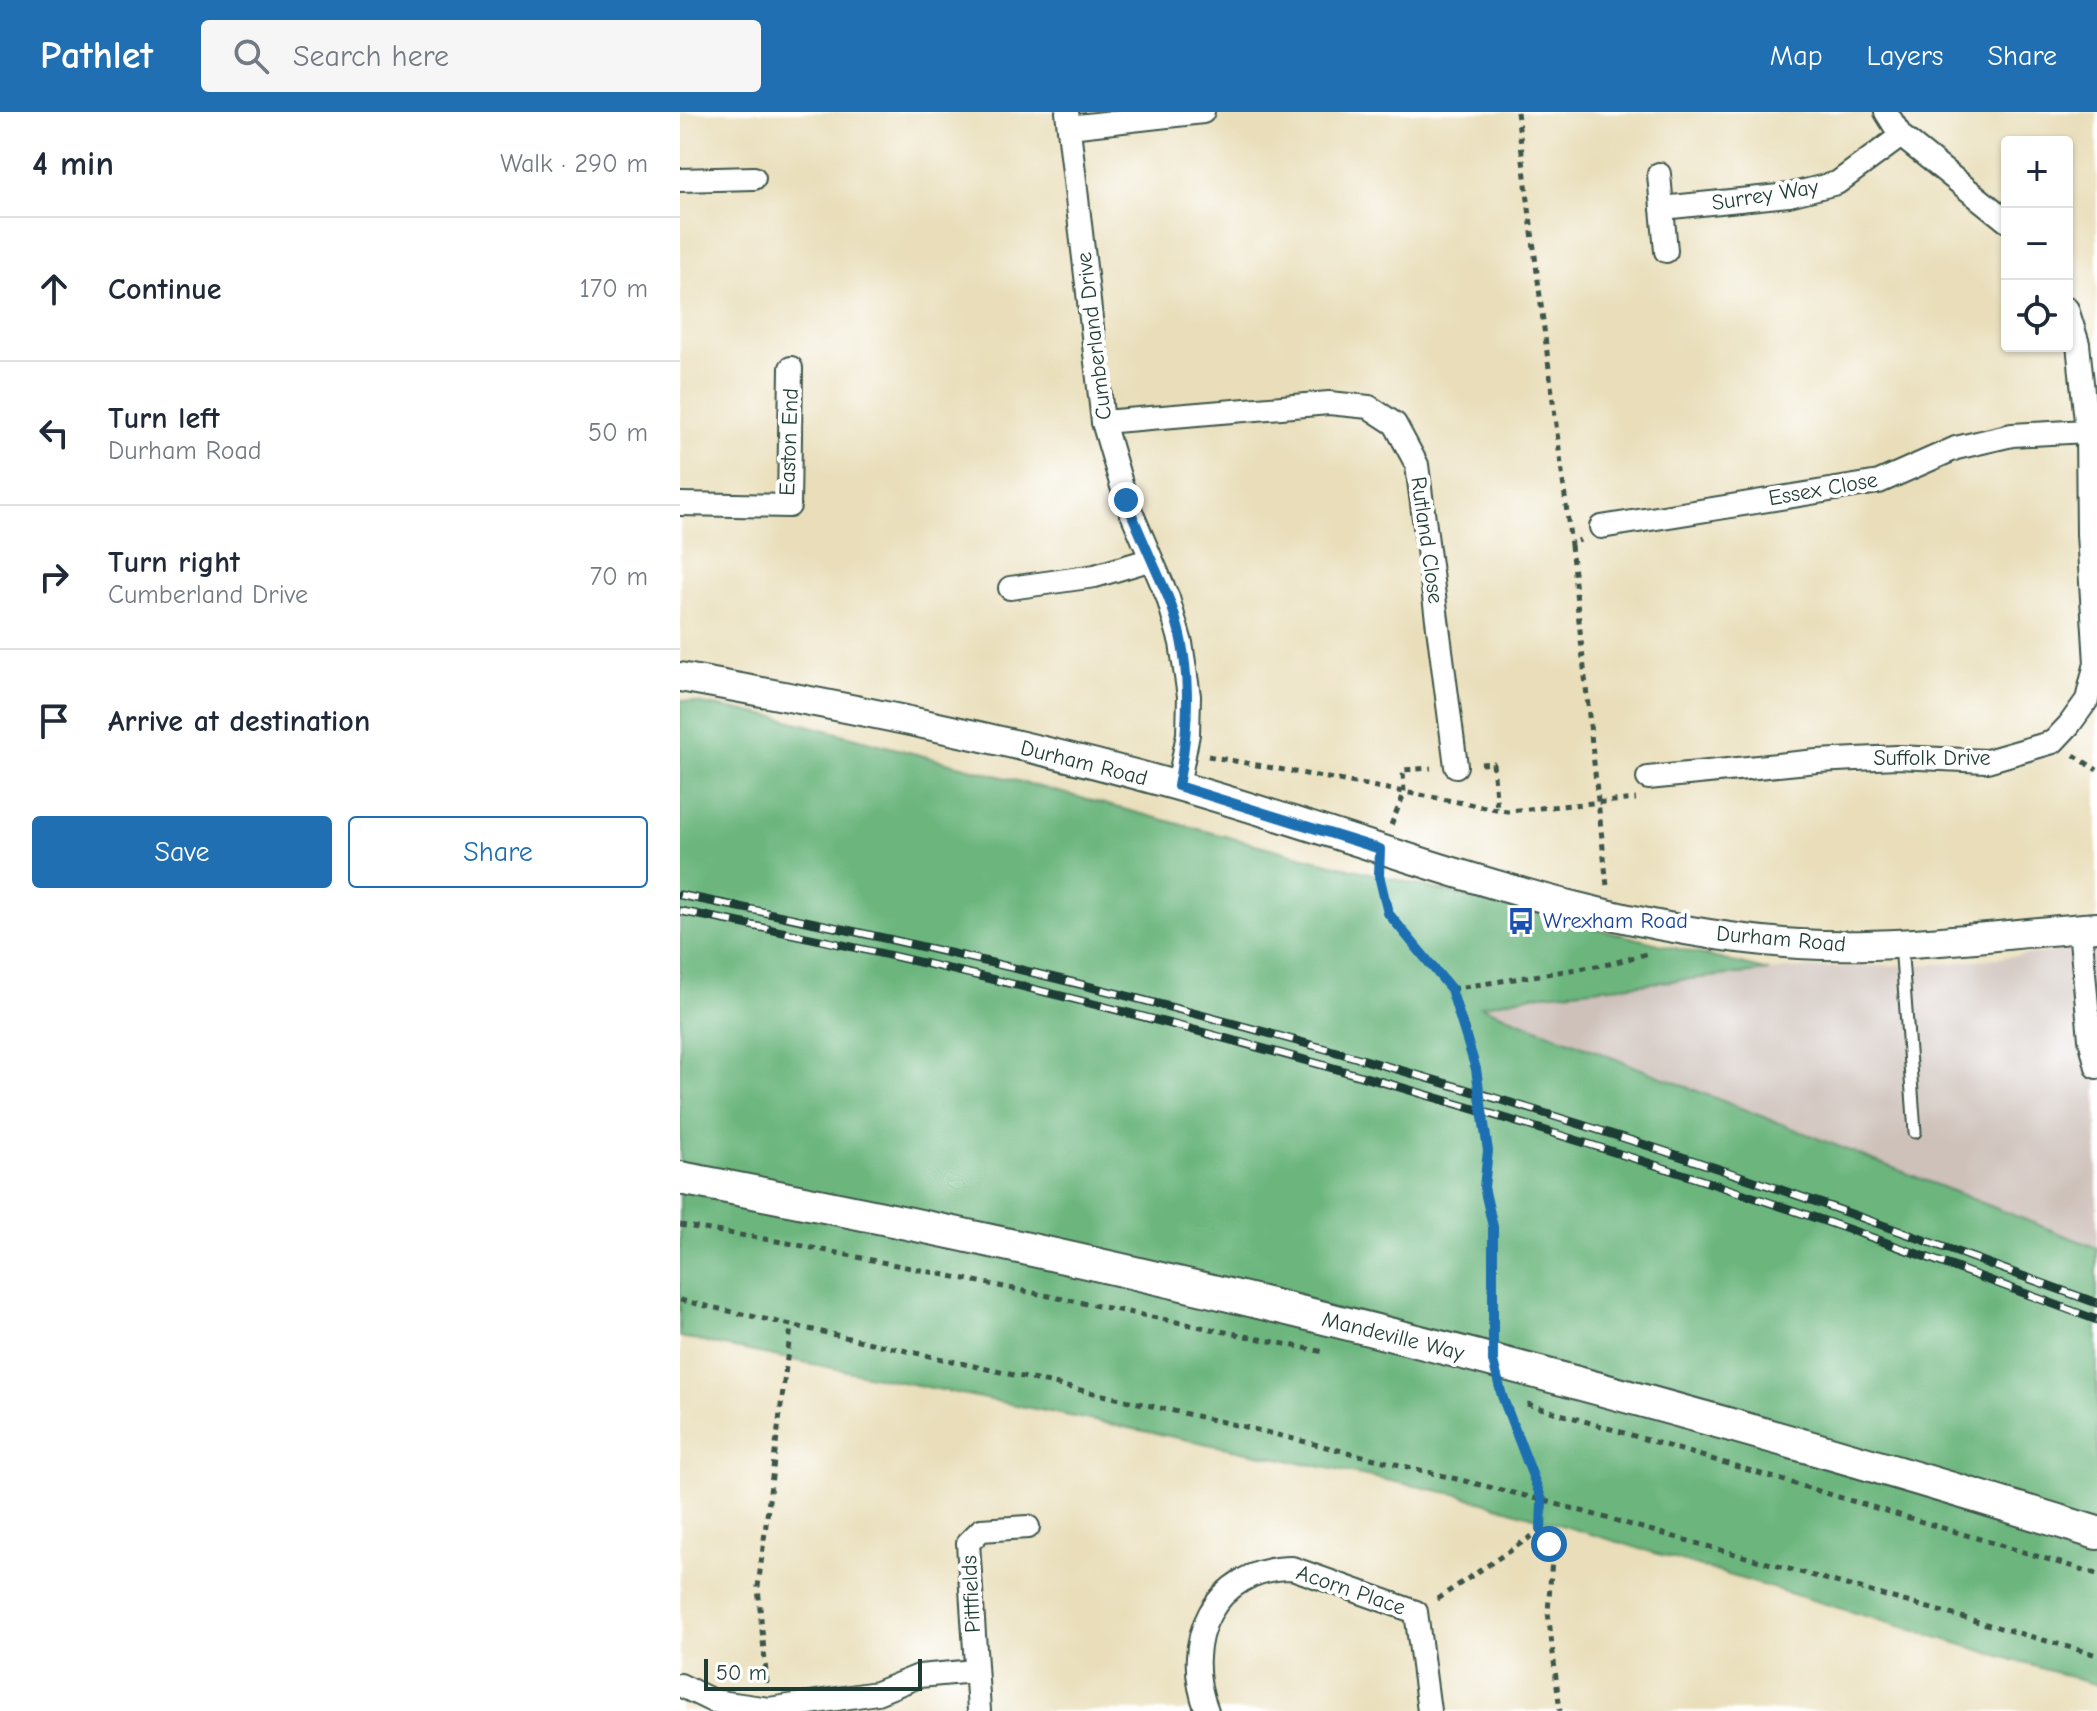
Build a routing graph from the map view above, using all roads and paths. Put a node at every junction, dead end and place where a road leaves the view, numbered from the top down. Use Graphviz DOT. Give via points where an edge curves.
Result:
graph roads {
  1 [pos="1203,112"];
  2 [pos="1517,112"];
  3 [pos="1886,112"];
  4 [pos="1068,120"];
  5 [pos="1901,136"];
  6 [pos="1659,174"];
  7 [pos="754,178"];
  8 [pos="680,180"];
  9 [pos="1662,208"];
  10 [pos="2001,216"];
  11 [pos="1666,251"];
  12 [pos="2073,328"];
  13 [pos="791,368"];
  14 [pos="1103,422"];
  15 [pos="2087,431"];
  16 [pos="680,504"];
  17 [pos="1601,527"];
  18 [pos="1571,545"];
  19 [pos="1149,560"];
  20 [pos="1010,588"];
  21 [pos="680,677"];
  22 [pos="1185,752"];
  23 [pos="1456,766"];
  24 [pos="1648,778"];
  25 [pos="1178,786"];
  26 [pos="1404,794"];
  27 [pos="1598,803"];
  28 [pos="1497,809"];
  29 [pos="1380,849"];
  30 [pos="1611,915"];
  31 [pos="2088,927"];
  32 [pos="1901,944"];
  33 [pos="1655,952"];
  34 [pos="1451,989"];
  35 [pos="2097,1067"];
  36 [pos="1915,1132"];
  37 [pos="680,1178"];
  38 [pos="680,1225"];
  39 [pos="680,1300"];
  40 [pos="791,1327"];
  41 [pos="1327,1353"];
  42 [pos="1491,1376"];
  43 [pos="1502,1396"];
  44 [pos="1512,1399"];
  45 [pos="1522,1403"];
  46 [pos="1542,1500"];
  47 [pos="1028,1527"];
  48 [pos="1541,1530"];
  49 [pos="2097,1533"];
  50 [pos="2097,1574"];
  51 [pos="1416,1612"];
  52 [pos="2097,1655"];
  53 [pos="975,1671"];
  54 [pos="680,1685"];
  55 [pos="705,1706"];
  56 [pos="769,1709"];
  57 [pos="979,1711"];
  58 [pos="1207,1711"];
  59 [pos="1429,1711"];
  60 [pos="1560,1711"];
  1 -- 4 [label="street"];
  2 -- 18 [label="path"];
  3 -- 5 [label="street"];
  4 -- 14 [label="street, Cumberland Drive"];
  5 -- 9 [label="street, Surrey Way" via="1837,183 1789,195"];
  5 -- 10 [label="street"];
  6 -- 9 [label="street"];
  7 -- 8 [label="street"];
  9 -- 11 [label="street"];
  12 -- 15 [label="street, Suffolk Drive"];
  13 -- 16 [label="street, Easton End" via="789,506"];
  14 -- 19 [label="street, Cumberland Drive"];
  14 -- 23 [label="street, Rutland Close" via="1329,403 1369,407 1395,424 1417,465"];
  15 -- 17 [label="street, Essex Close" via="2012,435 1956,448 1879,482"];
  15 -- 24 [label="street, Suffolk Drive" via="2096,663 2087,700 2053,742 1987,761 1896,757"];
  17 -- 18 [label="path"];
  18 -- 27 [label="path"];
  19 -- 20 [label="street" via="1095,576"];
  19 -- 22 [label="street, Cumberland Drive" via="1168,598 1181,643 1189,696"];
  21 -- 25 [label="street, Durham Road" via="961,733"];
  22 -- 25 [label="street, Cumberland Drive"];
  22 -- 26 [label="path"];
  23 -- 26 [label="path" via="1403,770"];
  23 -- 28 [label="path" via="1493,763"];
  25 -- 29 [label="street, Durham Road"];
  26 -- 28 [label="path"];
  26 -- 29 [label="path"];
  27 -- 28 [label="path"];
  27 -- 30 [label="path"];
  29 -- 30 [label="street, Durham Road"];
  29 -- 34 [label="path" via="1379,875 1388,913"];
  30 -- 32 [label="street, Durham Road" via="1785,943"];
  31 -- 32 [label="street, Durham Road"];
  31 -- 35 [label="street" via="2090,1039"];
  32 -- 36 [label="lane"];
  33 -- 34 [label="path"];
  34 -- 42 [label="path, bridge" via="1476,1069 1488,1151 1484,1187 1493,1227"];
  37 -- 42 [label="main road, Mandeville Way" via="1108,1266"];
  38 -- 41 [label="path"];
  39 -- 40 [label="path"];
  40 -- 46 [label="path" via="1245,1427"];
  40 -- 56 [label="path" via="758,1587"];
  42 -- 43 [label="path"];
  42 -- 43 [label="path"];
  42 -- 49 [label="main road, Mandeville Way" via="1847,1456"];
  43 -- 44 [label="path"];
  43 -- 46 [label="path"];
  45 -- 50 [label="path"];
  46 -- 48 [label="path"];
  46 -- 52 [label="path"];
  47 -- 53 [label="street, Pittfields" via="981,1530 968,1543"];
  48 -- 51 [label="path"];
  48 -- 60 [label="path" via="1552,1559 1548,1612"];
  51 -- 58 [label="street, Acorn Place" via="1292,1568 1252,1574 1220,1598 1203,1621 1196,1654"];
  51 -- 59 [label="street, Acorn Place"];
  53 -- 56 [label="street" via="919,1676 877,1693"];
  53 -- 57 [label="street, Pittfields"];
  54 -- 55 [label="street"];
  55 -- 56 [label="street"];
}
